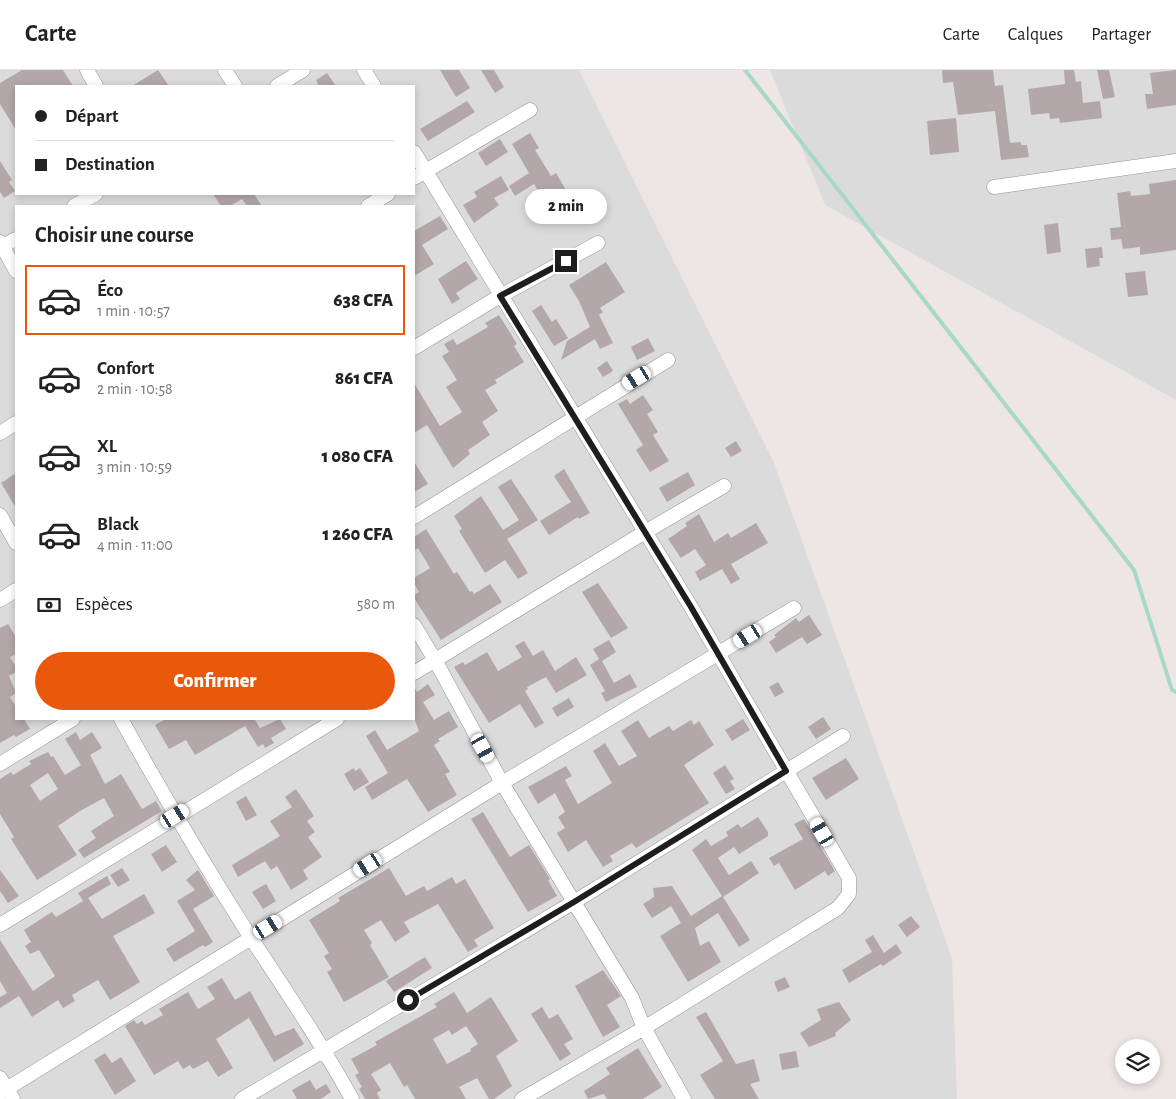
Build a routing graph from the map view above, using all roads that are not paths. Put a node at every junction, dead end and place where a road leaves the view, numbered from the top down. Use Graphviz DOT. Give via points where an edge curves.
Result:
graph roads {
  1 [pos="86,70"];
  2 [pos="225,70"];
  3 [pos="303,70"];
  4 [pos="364,70"];
  5 [pos="95,85"];
  6 [pos="234,85"];
  7 [pos="279,85"];
  8 [pos="373,85"];
  9 [pos="530,110"];
  10 [pos="415,156"];
  11 [pos="1176,161"];
  12 [pos="420,174"];
  13 [pos="994,187"];
  14 [pos="94,195"];
  15 [pos="386,195"];
  16 [pos="76,205"];
  17 [pos="370,205"];
  18 [pos="15,239"];
  19 [pos="598,243"];
  20 [pos="1,244"];
  21 [pos="15,270"];
  22 [pos="500,296"];
  23 [pos="415,347"];
  24 [pos="668,360"];
  25 [pos="575,416"];
  26 [pos="15,424"];
  27 [pos="0,433"];
  28 [pos="724,486"];
  29 [pos="0,515"];
  30 [pos="415,516"];
  31 [pos="645,532"];
  32 [pos="15,540"];
  33 [pos="15,591"];
  34 [pos="0,600"];
  35 [pos="794,608"];
  36 [pos="415,627"];
  37 [pos="718,654"];
  38 [pos="435,660"];
  39 [pos="415,672"];
  40 [pos="71,720"];
  41 [pos="122,720"];
  42 [pos="335,720"];
  43 [pos="843,736"];
  44 [pos="0,764"];
  45 [pos="786,771"];
  46 [pos="502,783"];
  47 [pos="175,816"];
  48 [pos="574,902"];
  49 [pos="0,925"];
  50 [pos="251,938"];
  51 [pos="644,1028"];
  52 [pos="325,1049"];
  53 [pos="5,1090"];
  54 [pos="242,1099"];
  55 [pos="352,1099"];
  56 [pos="522,1099"];
  57 [pos="684,1099"];
  1 -- 5 [label="street"];
  2 -- 6 [label="street"];
  3 -- 7 [label="street"];
  4 -- 8 [label="street"];
  9 -- 12 [label="street"];
  10 -- 12 [label="street"];
  11 -- 13 [label="street"];
  12 -- 22 [label="street"];
  14 -- 16 [label="street"];
  15 -- 17 [label="street"];
  18 -- 20 [label="street"];
  19 -- 22 [label="street"];
  20 -- 21 [label="street"];
  22 -- 23 [label="street"];
  22 -- 25 [label="street"];
  24 -- 25 [label="street"];
  25 -- 30 [label="street"];
  25 -- 31 [label="street"];
  26 -- 27 [label="street"];
  28 -- 31 [label="street"];
  29 -- 32 [label="street"];
  31 -- 37 [label="street"];
  31 -- 38 [label="street"];
  33 -- 34 [label="street"];
  35 -- 37 [label="street"];
  36 -- 38 [label="street"];
  37 -- 45 [label="street"];
  37 -- 46 [label="street"];
  38 -- 39 [label="street"];
  38 -- 46 [label="street"];
  40 -- 44 [label="street"];
  41 -- 47 [label="street"];
  42 -- 47 [label="street"];
  43 -- 45 [label="street"];
  45 -- 48 [label="street"];
  45 -- 51 [label="street" via="849,878 849,894 838,908"];
  46 -- 48 [label="street"];
  46 -- 50 [label="street"];
  47 -- 49 [label="street"];
  47 -- 50 [label="street"];
  48 -- 51 [label="street" via="632,998"];
  48 -- 52 [label="street"];
  50 -- 52 [label="street"];
  50 -- 53 [label="street"];
  51 -- 56 [label="street"];
  51 -- 57 [label="street"];
  52 -- 54 [label="street"];
  52 -- 55 [label="street"];
}
